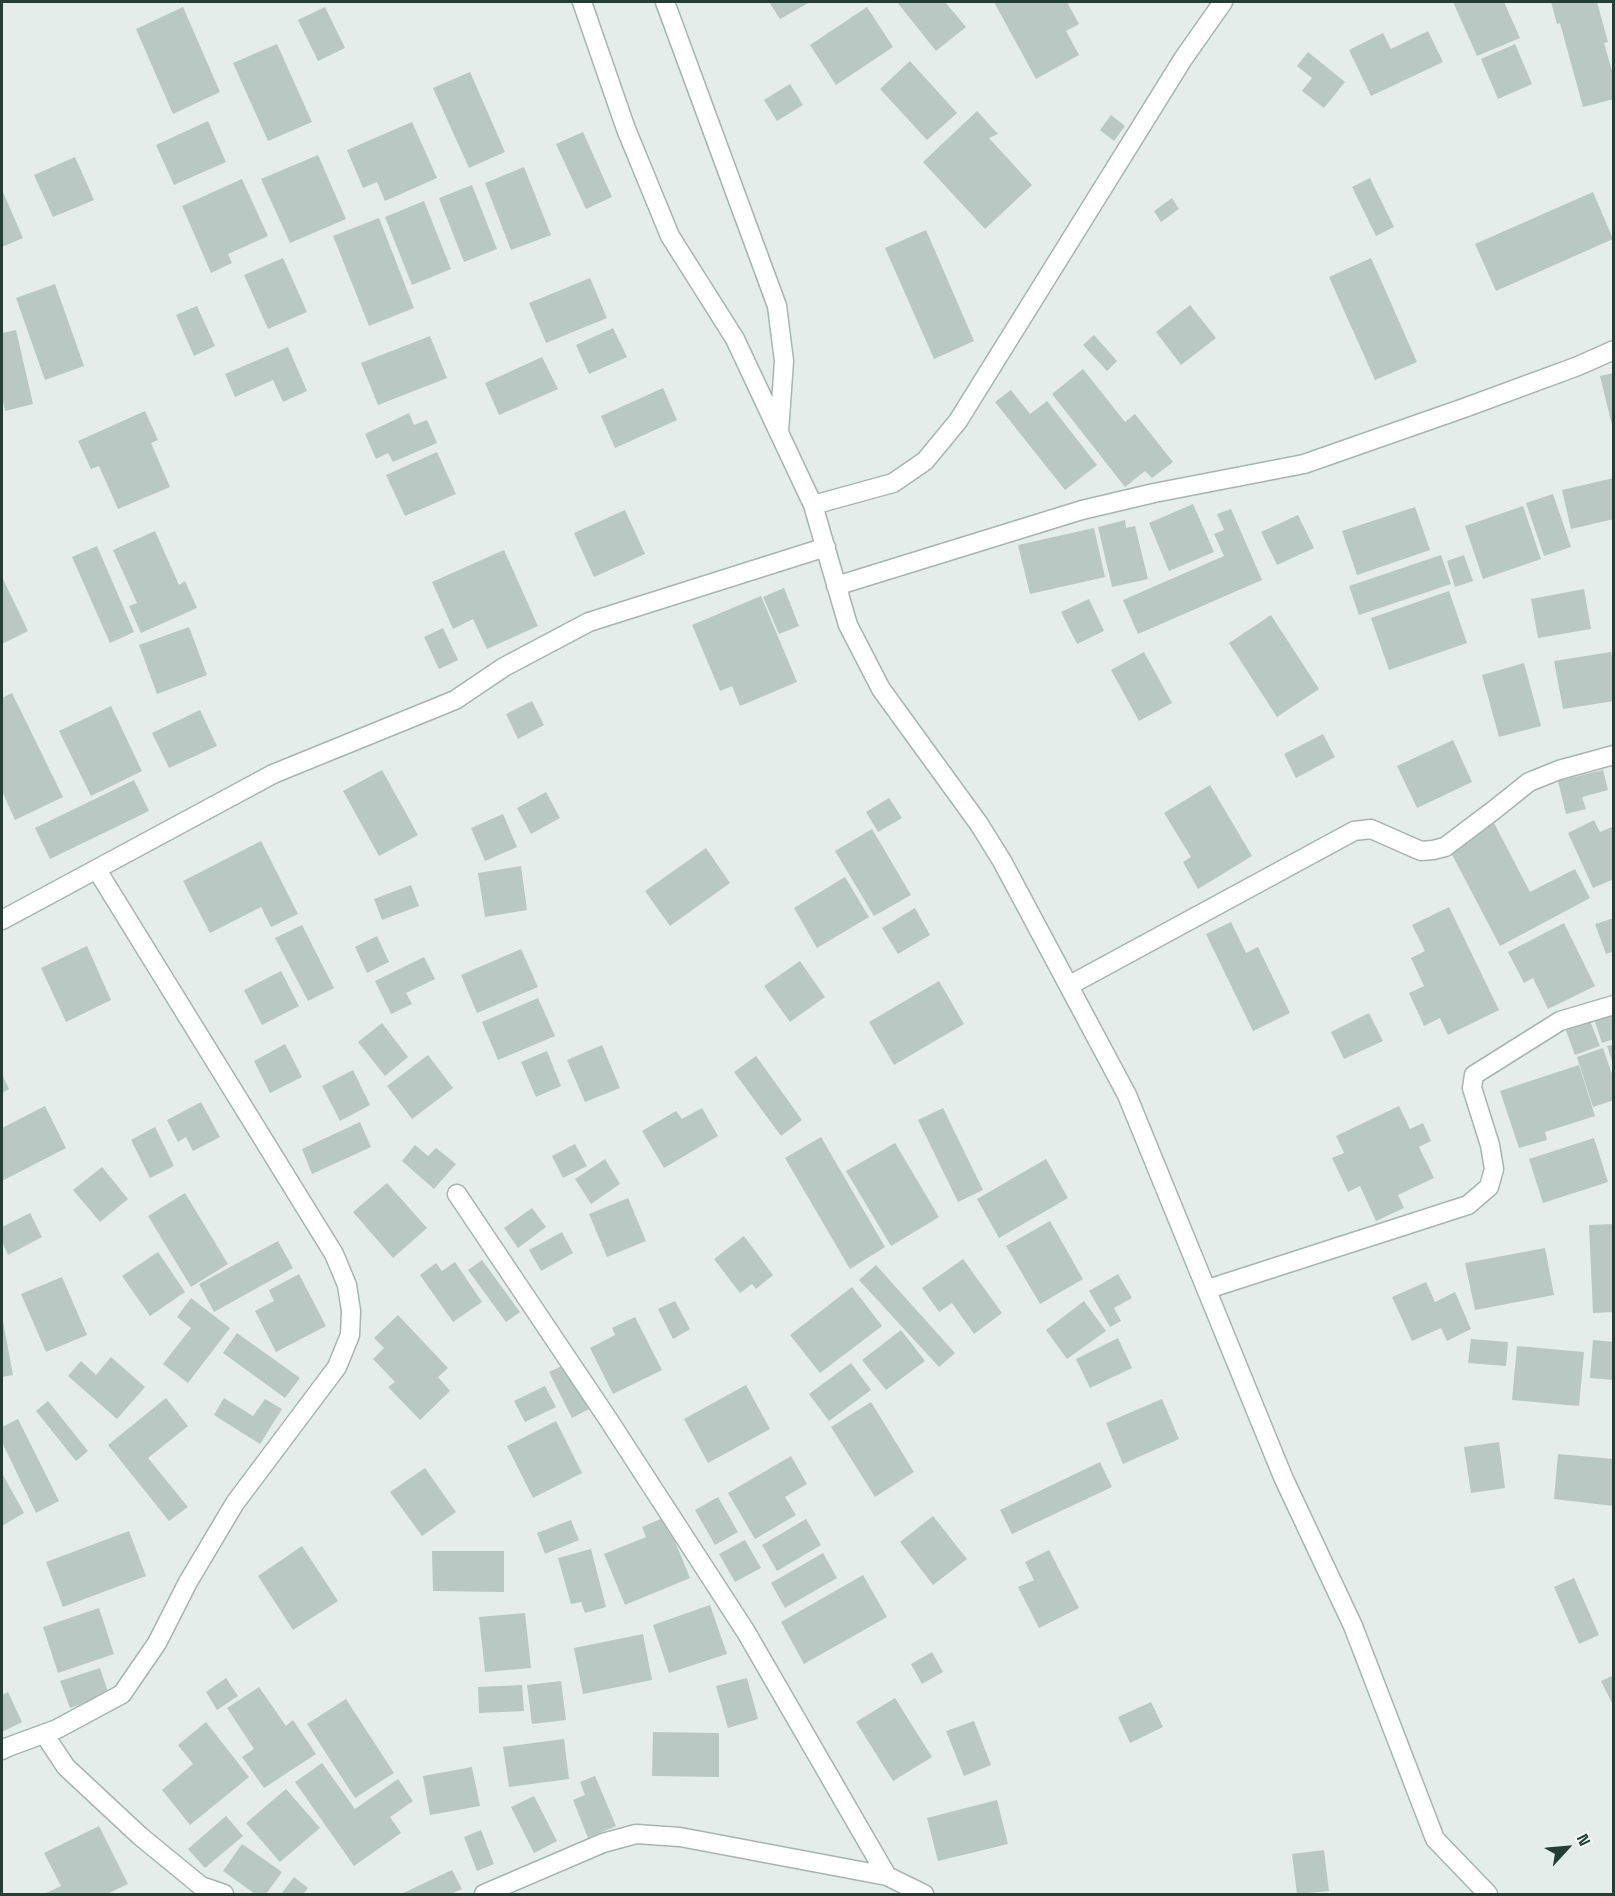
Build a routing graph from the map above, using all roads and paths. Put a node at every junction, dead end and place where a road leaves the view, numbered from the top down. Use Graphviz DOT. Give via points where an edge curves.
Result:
graph roads {
  1 [pos="582,2"];
  2 [pos="664,2"];
  3 [pos="1223,2"];
  4 [pos="1614,351"];
  5 [pos="778,432"];
  6 [pos="813,505"];
  7 [pos="826,547"];
  8 [pos="836,586"];
  9 [pos="1614,755"];
  10 [pos="97,870"];
  11 [pos="2,920"];
  12 [pos="1070,985"];
  13 [pos="1614,1005"];
  14 [pos="457,1194"];
  15 [pos="1208,1289"];
  16 [pos="44,1734"];
  17 [pos="2,1750"];
  18 [pos="887,1876"];
  19 [pos="224,1894"];
  20 [pos="484,1894"];
  21 [pos="924,1894"];
  22 [pos="1488,1894"];
  1 -- 5 [label="street" via="626,129 670,236 735,339"];
  2 -- 5 [label="street" via="777,306 784,361"];
  3 -- 6 [label="street" via="1183,59 958,421 925,461 893,483"];
  4 -- 8 [label="street" via="1304,464 1082,510"];
  5 -- 6 [label="street"];
  6 -- 7 [label="street"];
  7 -- 8 [label="street"];
  7 -- 10 [label="street" via="589,622 504,667 455,700 273,774"];
  8 -- 12 [label="street" via="848,625 881,689 979,824"];
  9 -- 12 [label="street" via="1529,782 1445,847 1421,851 1371,829 1354,831"];
  10 -- 11 [label="street"];
  10 -- 16 [label="street" via="334,1254 347,1285 350,1335 337,1367 235,1503 157,1643 122,1694"];
  12 -- 15 [label="street" via="1127,1095"];
  13 -- 15 [label="street" via="1560,1021 1474,1075 1472,1088 1494,1169 1489,1187 1468,1205"];
  14 -- 18 [label="street" via="746,1632"];
  15 -- 22 [label="street" via="1283,1477 1353,1626 1436,1839"];
  16 -- 17 [label="street"];
  16 -- 19 [label="street" via="66,1767 140,1836 201,1886"];
  18 -- 20 [label="street" via="680,1837 636,1834 592,1847"];
  18 -- 21 [label="street"];
}
